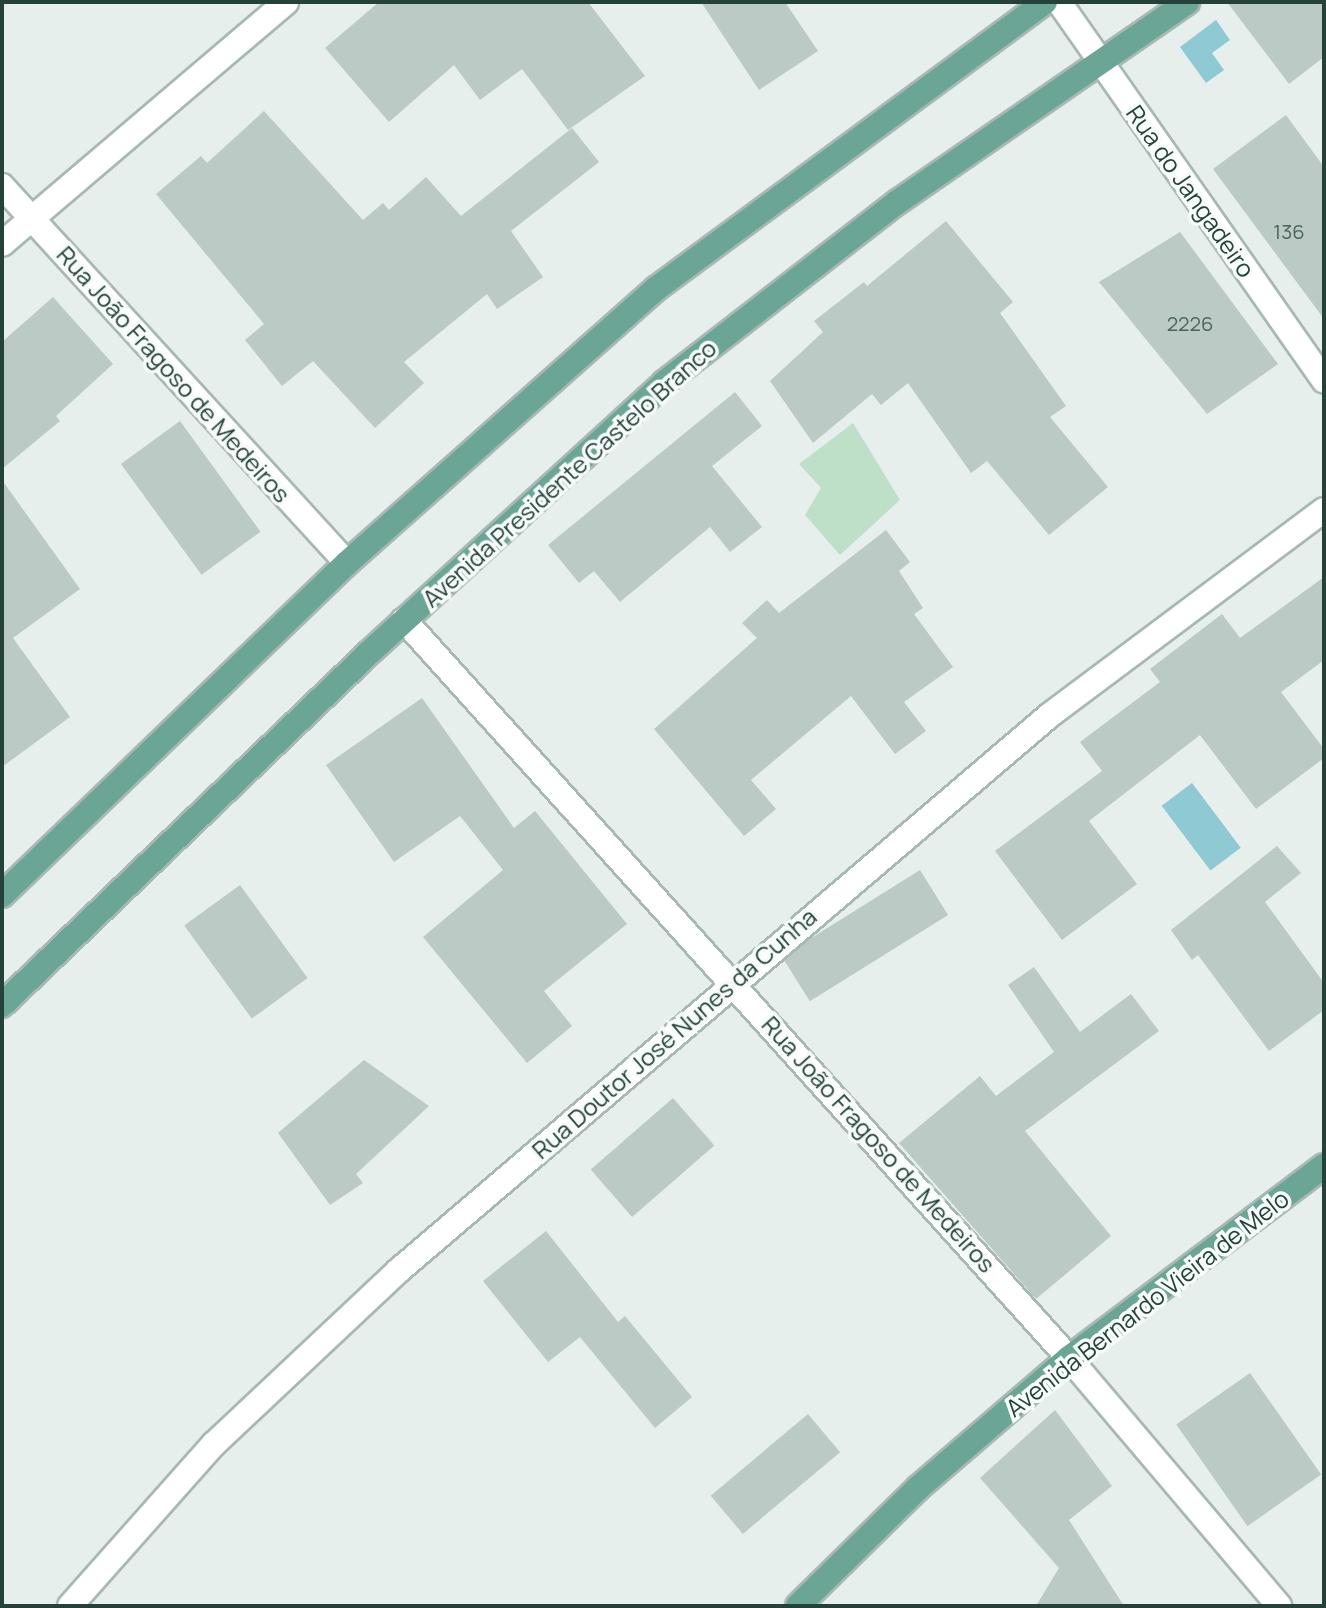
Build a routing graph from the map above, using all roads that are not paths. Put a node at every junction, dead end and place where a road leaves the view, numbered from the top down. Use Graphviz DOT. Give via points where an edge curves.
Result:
graph roads {
  1 [pos="286,2"];
  2 [pos="1045,2"];
  3 [pos="1059,2"];
  4 [pos="1187,2"];
  5 [pos="1101,65"];
  6 [pos="2,186"];
  7 [pos="31,217"];
  8 [pos="2,244"];
  9 [pos="1324,380"];
  10 [pos="1324,510"];
  11 [pos="347,563"];
  12 [pos="404,620"];
  13 [pos="2,895"];
  14 [pos="734,980"];
  15 [pos="2,1005"];
  16 [pos="1324,1166"];
  17 [pos="1069,1358"];
  18 [pos="70,1606"];
  19 [pos="798,1606"];
  20 [pos="1279,1606"];
  1 -- 7 [label="street"];
  2 -- 11 [label="main road" via="657,288"];
  3 -- 5 [label="street, Rua do Jangadeiro"];
  4 -- 5 [label="main road, Avenida Presidente Castelo Branco"];
  5 -- 9 [label="street, Rua do Jangadeiro"];
  5 -- 12 [label="main road, Avenida Presidente Castelo Branco" via="899,201 664,383"];
  6 -- 7 [label="street, Rua João Fragoso de Medeiros"];
  7 -- 8 [label="street"];
  7 -- 11 [label="street, Rua João Fragoso de Medeiros"];
  10 -- 14 [label="street, Rua Doutor José Nunes da Cunha" via="1050,715"];
  11 -- 13 [label="main road"];
  12 -- 14 [label="street, Rua João Fragoso de Medeiros"];
  12 -- 15 [label="main road, Avenida Presidente Castelo Branco"];
  14 -- 17 [label="street, Rua João Fragoso de Medeiros"];
  14 -- 18 [label="street, Rua Doutor José Nunes da Cunha" via="294,1368 214,1444"];
  16 -- 17 [label="main road, Avenida Bernardo Vieira de Melo"];
  17 -- 19 [label="main road, Avenida Bernardo Vieira de Melo" via="918,1488"];
  17 -- 20 [label="street, Rua João Fragoso de Medeiros"];
}
